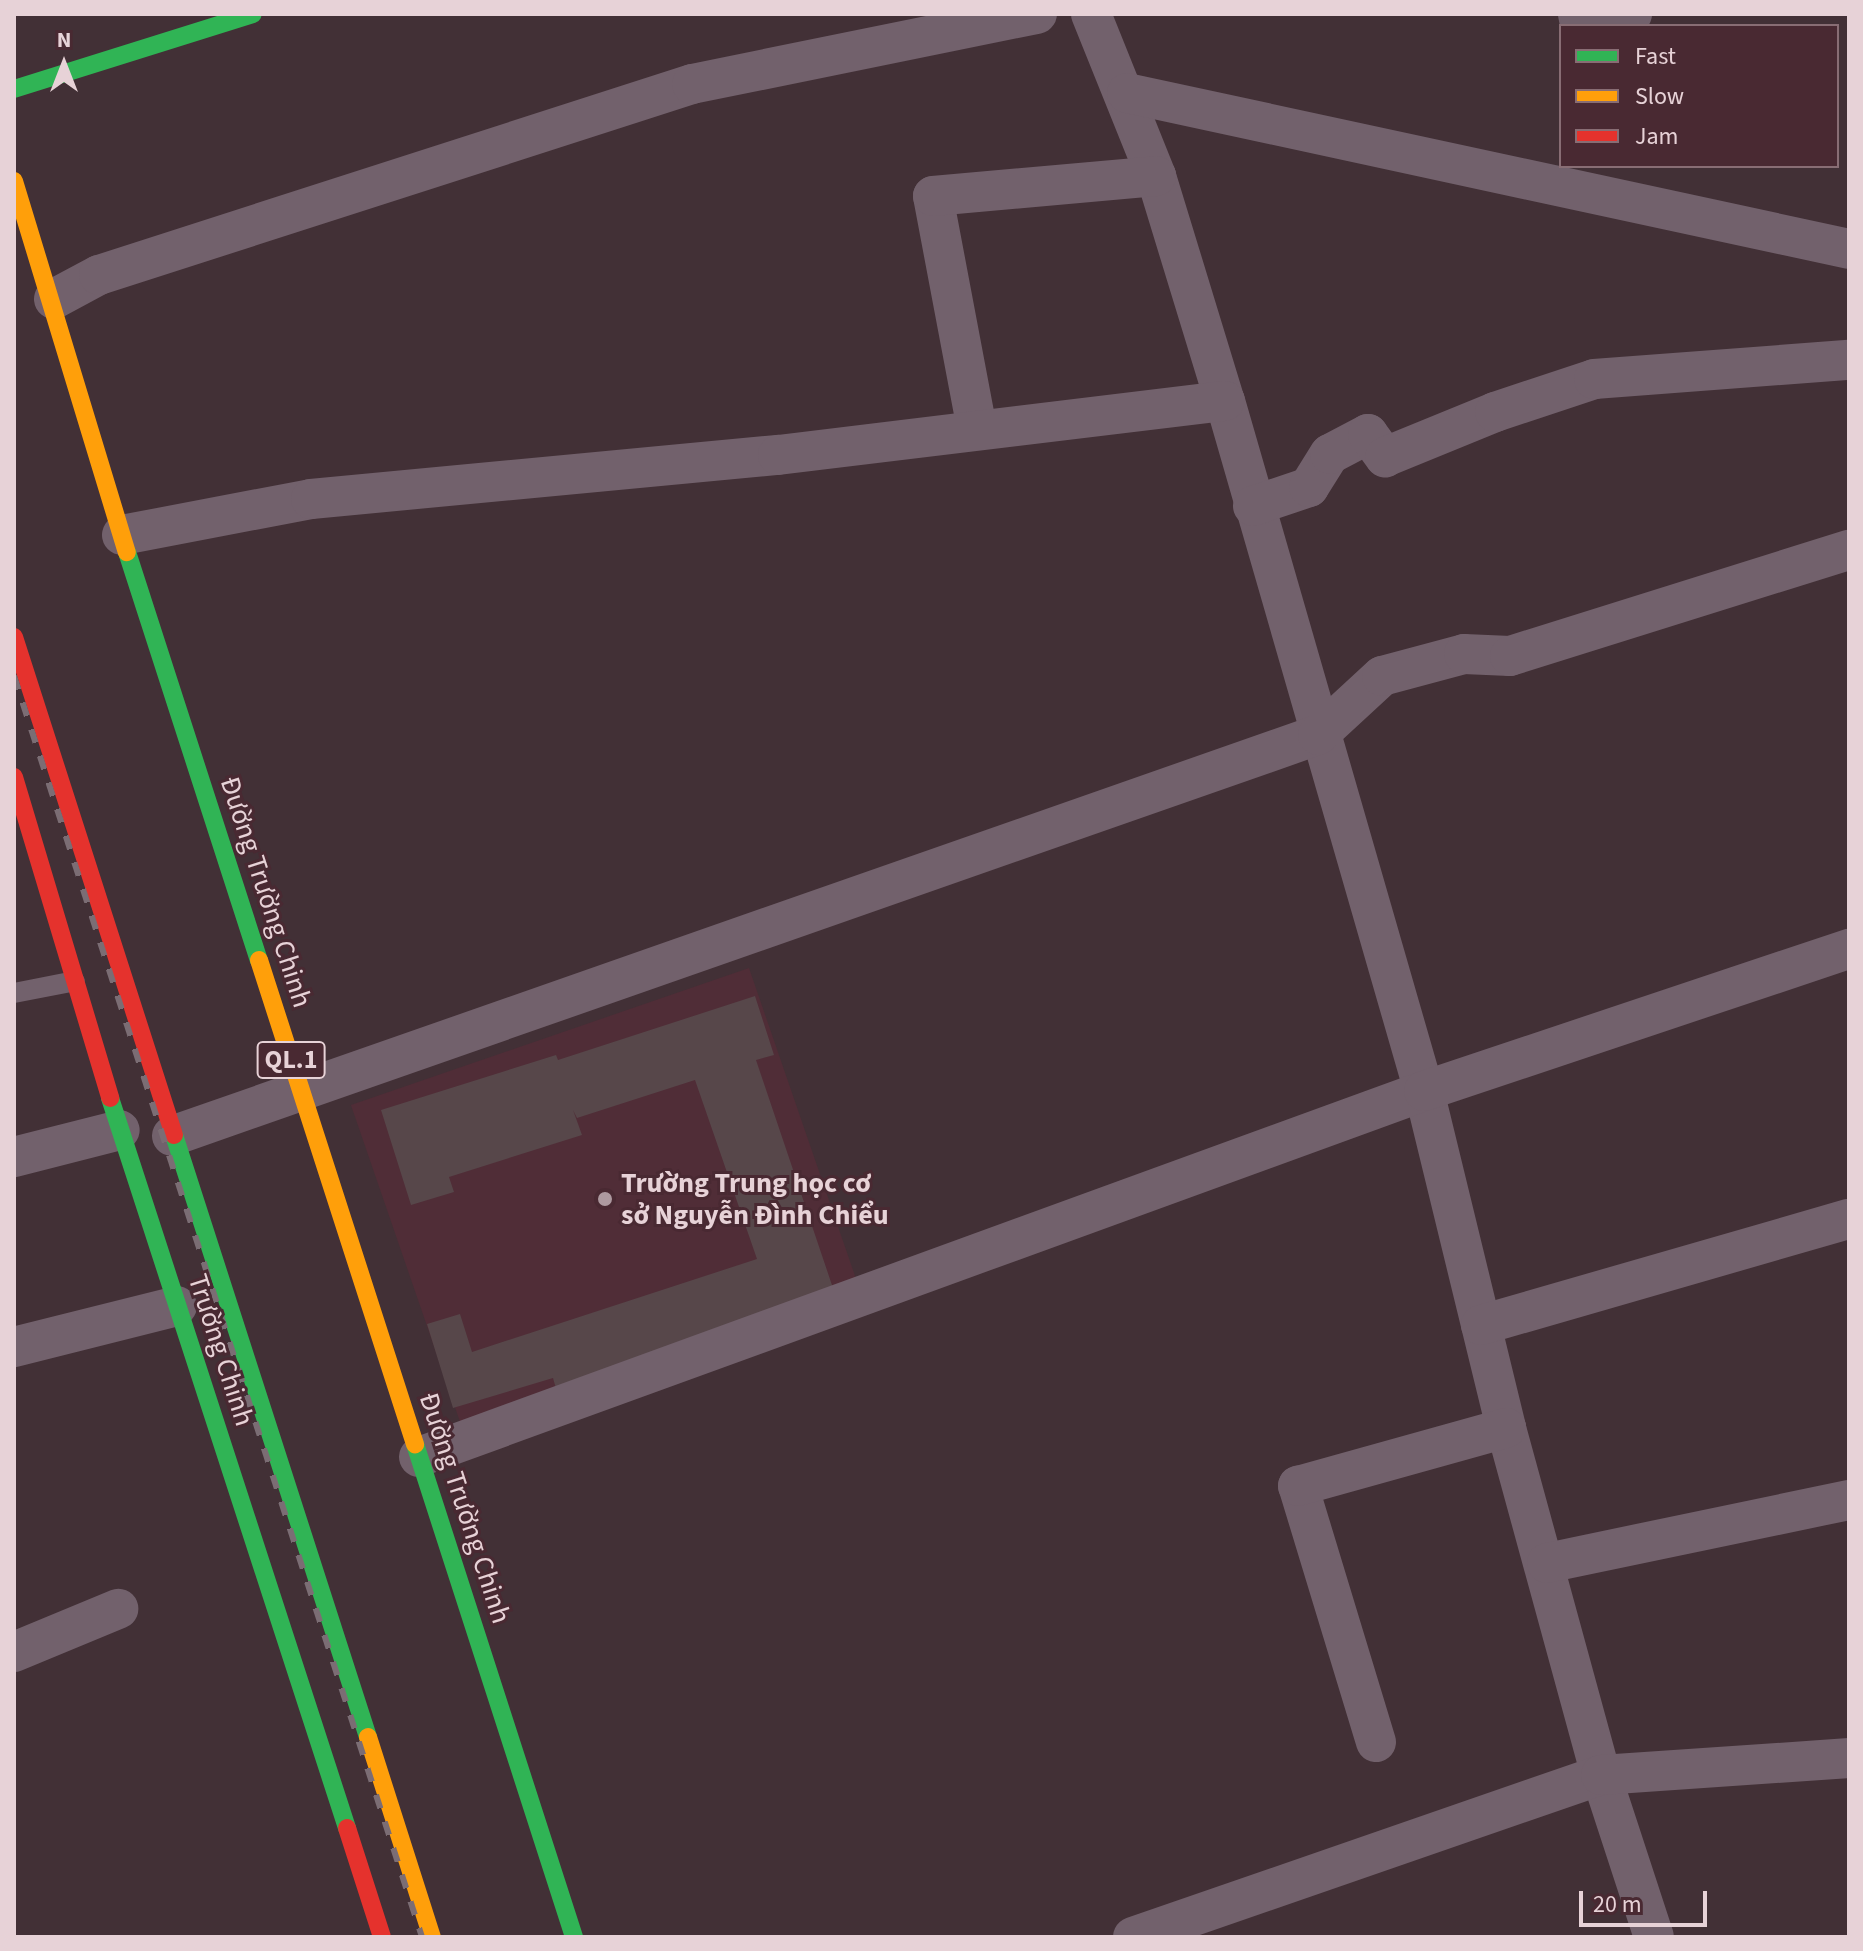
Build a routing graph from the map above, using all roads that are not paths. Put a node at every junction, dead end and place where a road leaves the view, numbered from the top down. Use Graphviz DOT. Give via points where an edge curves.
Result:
graph roads {
  1 [pos="253,14"];
  2 [pos="1037,14"];
  3 [pos="1091,14"];
  4 [pos="1578,14"];
  5 [pos="1632,14"];
  6 [pos="14,89"];
  7 [pos="1127,93"];
  8 [pos="1156,176"];
  9 [pos="14,181"];
  10 [pos="1849,249"];
  11 [pos="54,299"];
  12 [pos="1849,360"];
  13 [pos="1225,401"];
  14 [pos="977,429"];
  15 [pos="1253,506"];
  16 [pos="122,535"];
  17 [pos="1849,550"];
  18 [pos="14,637"];
  19 [pos="1318,735"];
  20 [pos="17,799"];
  21 [pos="1849,949"];
  22 [pos="75,981"];
  23 [pos="14,993"];
  24 [pos="1424,1091"];
  25 [pos="301,1093"];
  26 [pos="120,1130"];
  27 [pos="172,1136"];
  28 [pos="14,1157"];
  29 [pos="1849,1219"];
  30 [pos="177,1306"];
  31 [pos="1481,1325"];
  32 [pos="14,1347"];
  33 [pos="1506,1428"];
  34 [pos="419,1457"];
  35 [pos="1849,1500"];
  36 [pos="1547,1563"];
  37 [pos="118,1609"];
  38 [pos="14,1652"];
  39 [pos="1376,1742"];
  40 [pos="1849,1758"];
  41 [pos="1601,1775"];
  42 [pos="382,1937"];
  43 [pos="432,1937"];
  44 [pos="574,1937"];
  45 [pos="1133,1937"];
  46 [pos="1654,1937"];
  1 -- 6 [label="main road"];
  2 -- 11 [label="street" via="692,84 99,275"];
  3 -- 7 [label="street"];
  4 -- 5 [label="street" via="1580,24"];
  7 -- 8 [label="street"];
  7 -- 10 [label="street"];
  8 -- 13 [label="street"];
  8 -- 14 [label="street" via="933,196"];
  9 -- 11 [label="main road, Đường Trường Chinh / QL.1"];
  11 -- 16 [label="main road, Đường Trường Chinh / QL.1"];
  12 -- 15 [label="street" via="1594,379 1385,457 1368,434 1330,454 1309,487"];
  13 -- 14 [label="street"];
  13 -- 15 [label="street"];
  14 -- 16 [label="street" via="778,455 311,499"];
  15 -- 19 [label="street"];
  16 -- 25 [label="main road, Đường Trường Chinh / QL.1"];
  17 -- 19 [label="street" via="1510,656 1464,654 1382,676"];
  18 -- 27 [label="main road"];
  19 -- 24 [label="street"];
  19 -- 25 [label="street"];
  20 -- 22 [label="main road, Trường Chinh"];
  21 -- 24 [label="street"];
  22 -- 23 [label="lane"];
  22 -- 26 [label="main road, Trường Chinh"];
  24 -- 31 [label="street"];
  24 -- 34 [label="street"];
  25 -- 27 [label="street"];
  25 -- 34 [label="main road, Đường Trường Chinh / QL.1"];
  26 -- 28 [label="street"];
  26 -- 30 [label="main road, Trường Chinh"];
  27 -- 43 [label="main road"];
  29 -- 31 [label="street"];
  30 -- 32 [label="street"];
  30 -- 42 [label="main road, Trường Chinh"];
  31 -- 33 [label="street"];
  33 -- 36 [label="street"];
  33 -- 39 [label="street" via="1298,1486"];
  34 -- 44 [label="main road, Đường Trường Chinh / QL.1"];
  35 -- 36 [label="street"];
  36 -- 41 [label="street"];
  37 -- 38 [label="street"];
  40 -- 41 [label="street"];
  41 -- 45 [label="street"];
  41 -- 46 [label="street"];
}
